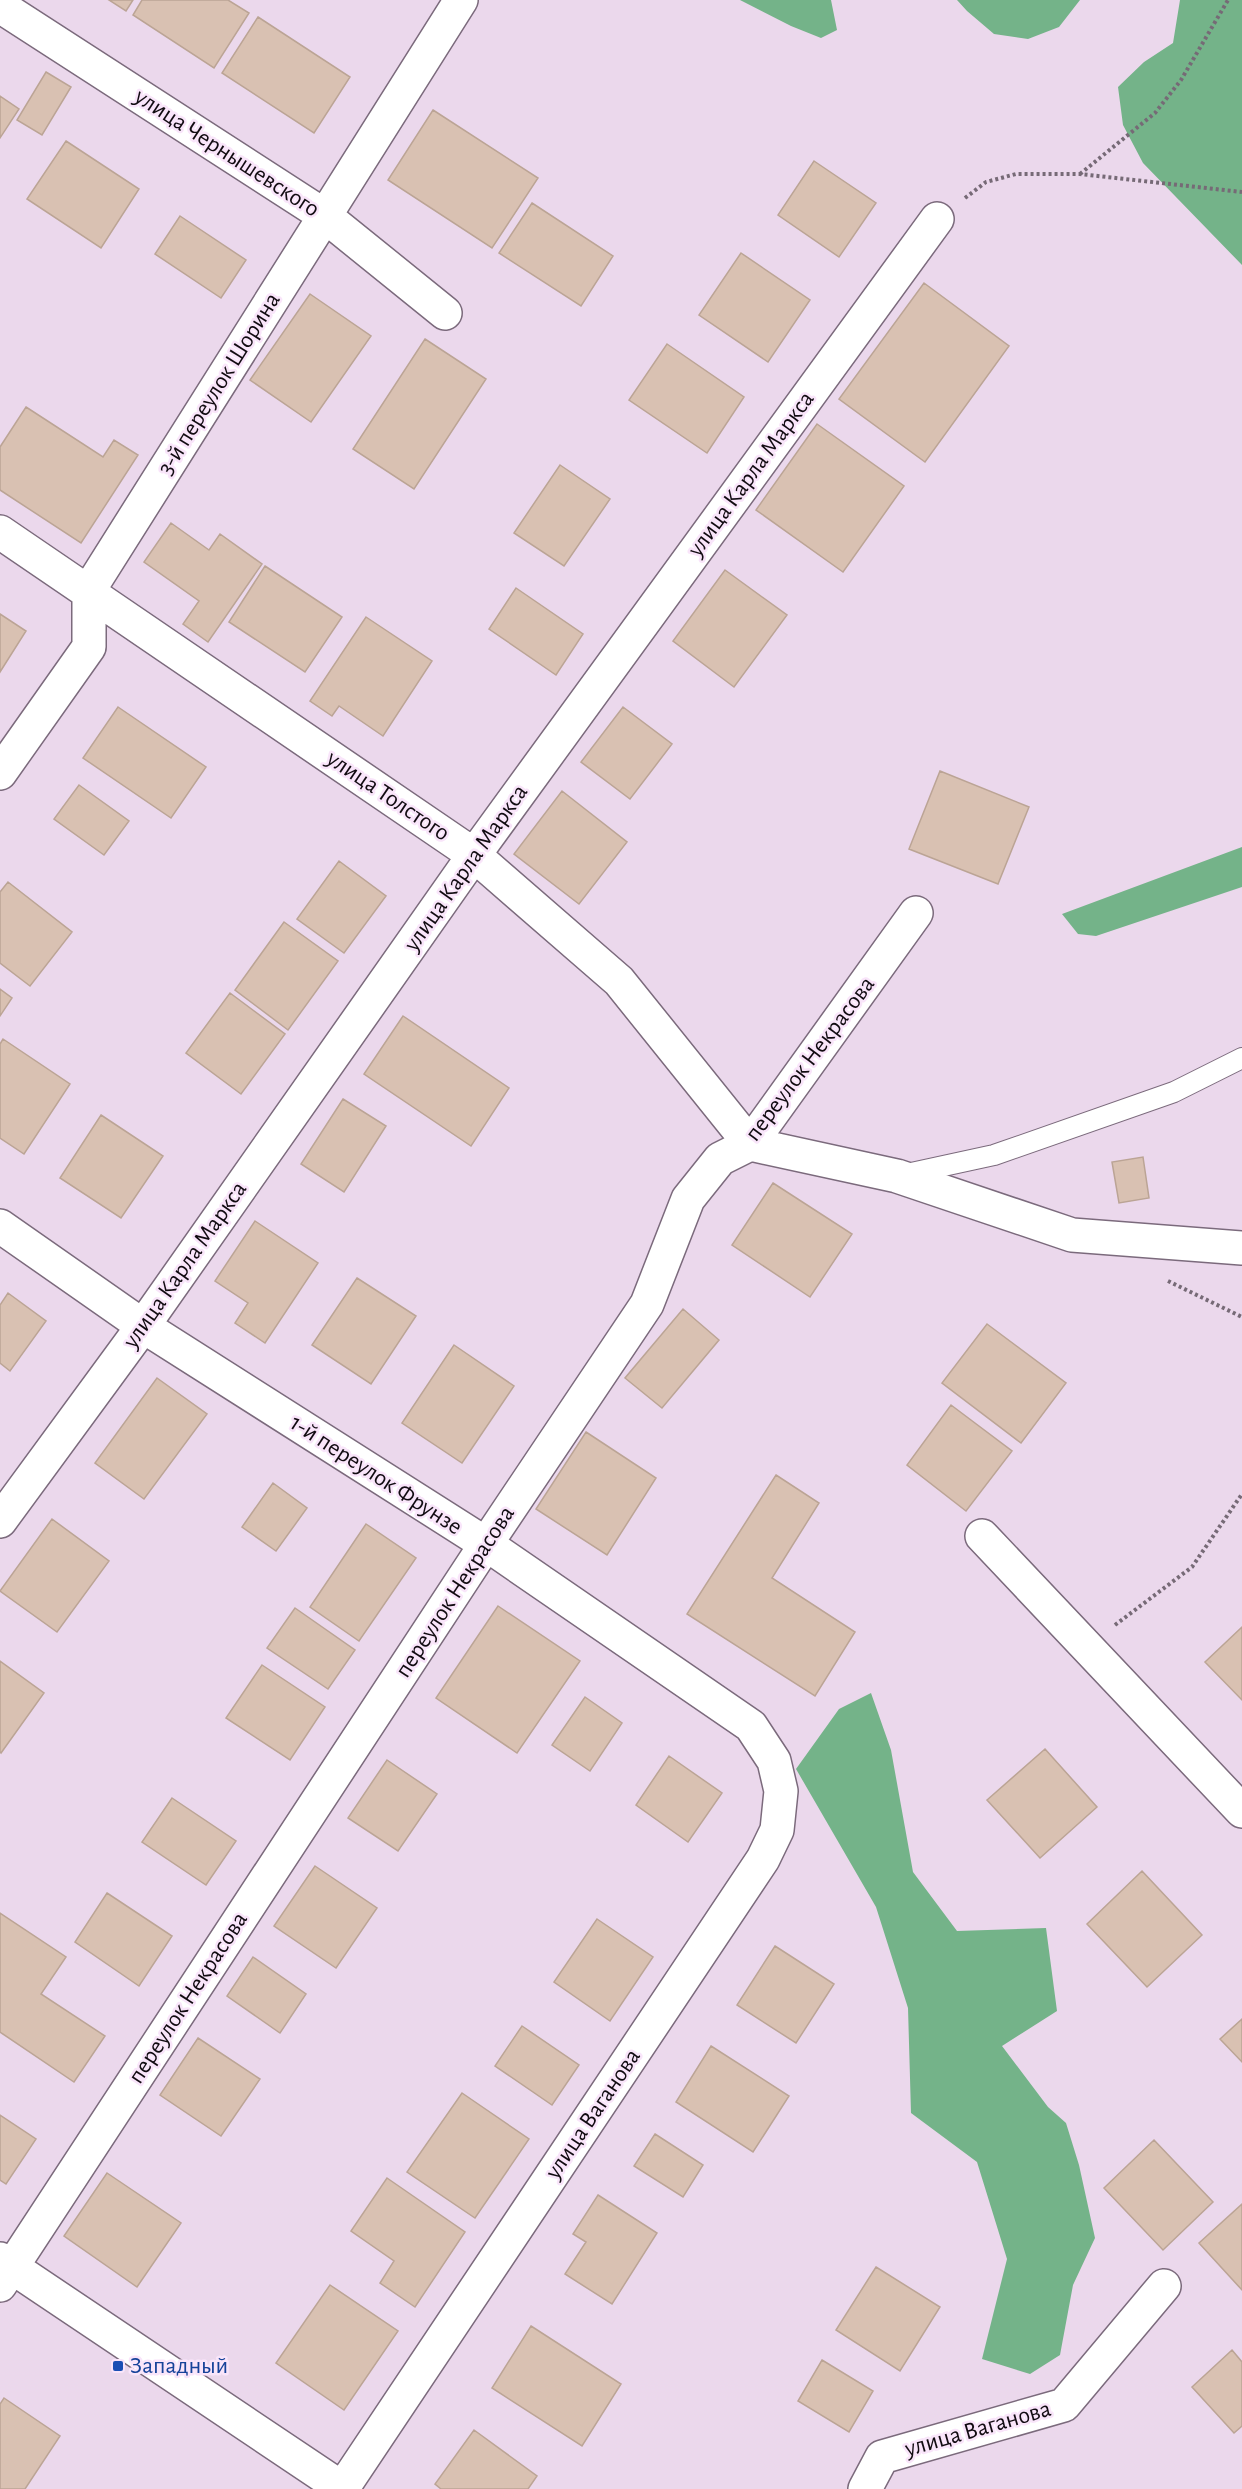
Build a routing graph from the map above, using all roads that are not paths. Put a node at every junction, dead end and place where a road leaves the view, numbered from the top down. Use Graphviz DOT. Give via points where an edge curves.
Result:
graph roads {
  1 [pos="461,0"];
  2 [pos="0,6"];
  3 [pos="325,216"];
  4 [pos="937,219"];
  5 [pos="445,313"];
  6 [pos="0,532"];
  7 [pos="88,590"];
  8 [pos="0,773"];
  9 [pos="474,855"];
  10 [pos="916,913"];
  11 [pos="1242,1058"];
  12 [pos="750,1144"];
  13 [pos="897,1176"];
  14 [pos="0,1226"];
  15 [pos="1242,1248"];
  16 [pos="143,1326"];
  17 [pos="0,1521"];
  18 [pos="982,1536"];
  19 [pos="486,1544"];
  20 [pos="751,1726"];
  21 [pos="1242,1811"];
  22 [pos="4,2270"];
  23 [pos="1164,2286"];
  24 [pos="342,2489"];
  25 [pos="865,2489"];
  1 -- 3 [label="street, 3-й переулок Шорина"];
  2 -- 3 [label="street, улица Чернышевского"];
  3 -- 5 [label="street, улица Чернышевского"];
  3 -- 7 [label="street, 3-й переулок Шорина"];
  4 -- 9 [label="street, улица Карла Маркса"];
  6 -- 7 [label="street, улица Толстого"];
  7 -- 8 [label="street" via="89,647"];
  7 -- 9 [label="street, улица Толстого"];
  9 -- 12 [label="street, улица Толстого" via="619,981"];
  9 -- 16 [label="street, улица Карла Маркса"];
  10 -- 12 [label="street, переулок Некрасова"];
  11 -- 13 [label="lane" via="1173,1092 994,1155"];
  12 -- 13 [label="street"];
  12 -- 19 [label="street, переулок Некрасова" via="720,1159 688,1199 647,1304"];
  13 -- 15 [label="street" via="1072,1235"];
  14 -- 16 [label="street, 1-й переулок Фрунзе"];
  16 -- 17 [label="street, улица Карла Маркса"];
  16 -- 19 [label="street, 1-й переулок Фрунзе"];
  18 -- 21 [label="street"];
  19 -- 20 [label="street, 1-й переулок Фрунзе"];
  19 -- 22 [label="street, переулок Некрасова"];
  20 -- 24 [label="street, улица Ваганова" via="774,1761 781,1791 777,1830 763,1859"];
  22 -- 24 [label="street"];
  23 -- 25 [label="street, улица Ваганова" via="1064,2404 882,2457"];
}
